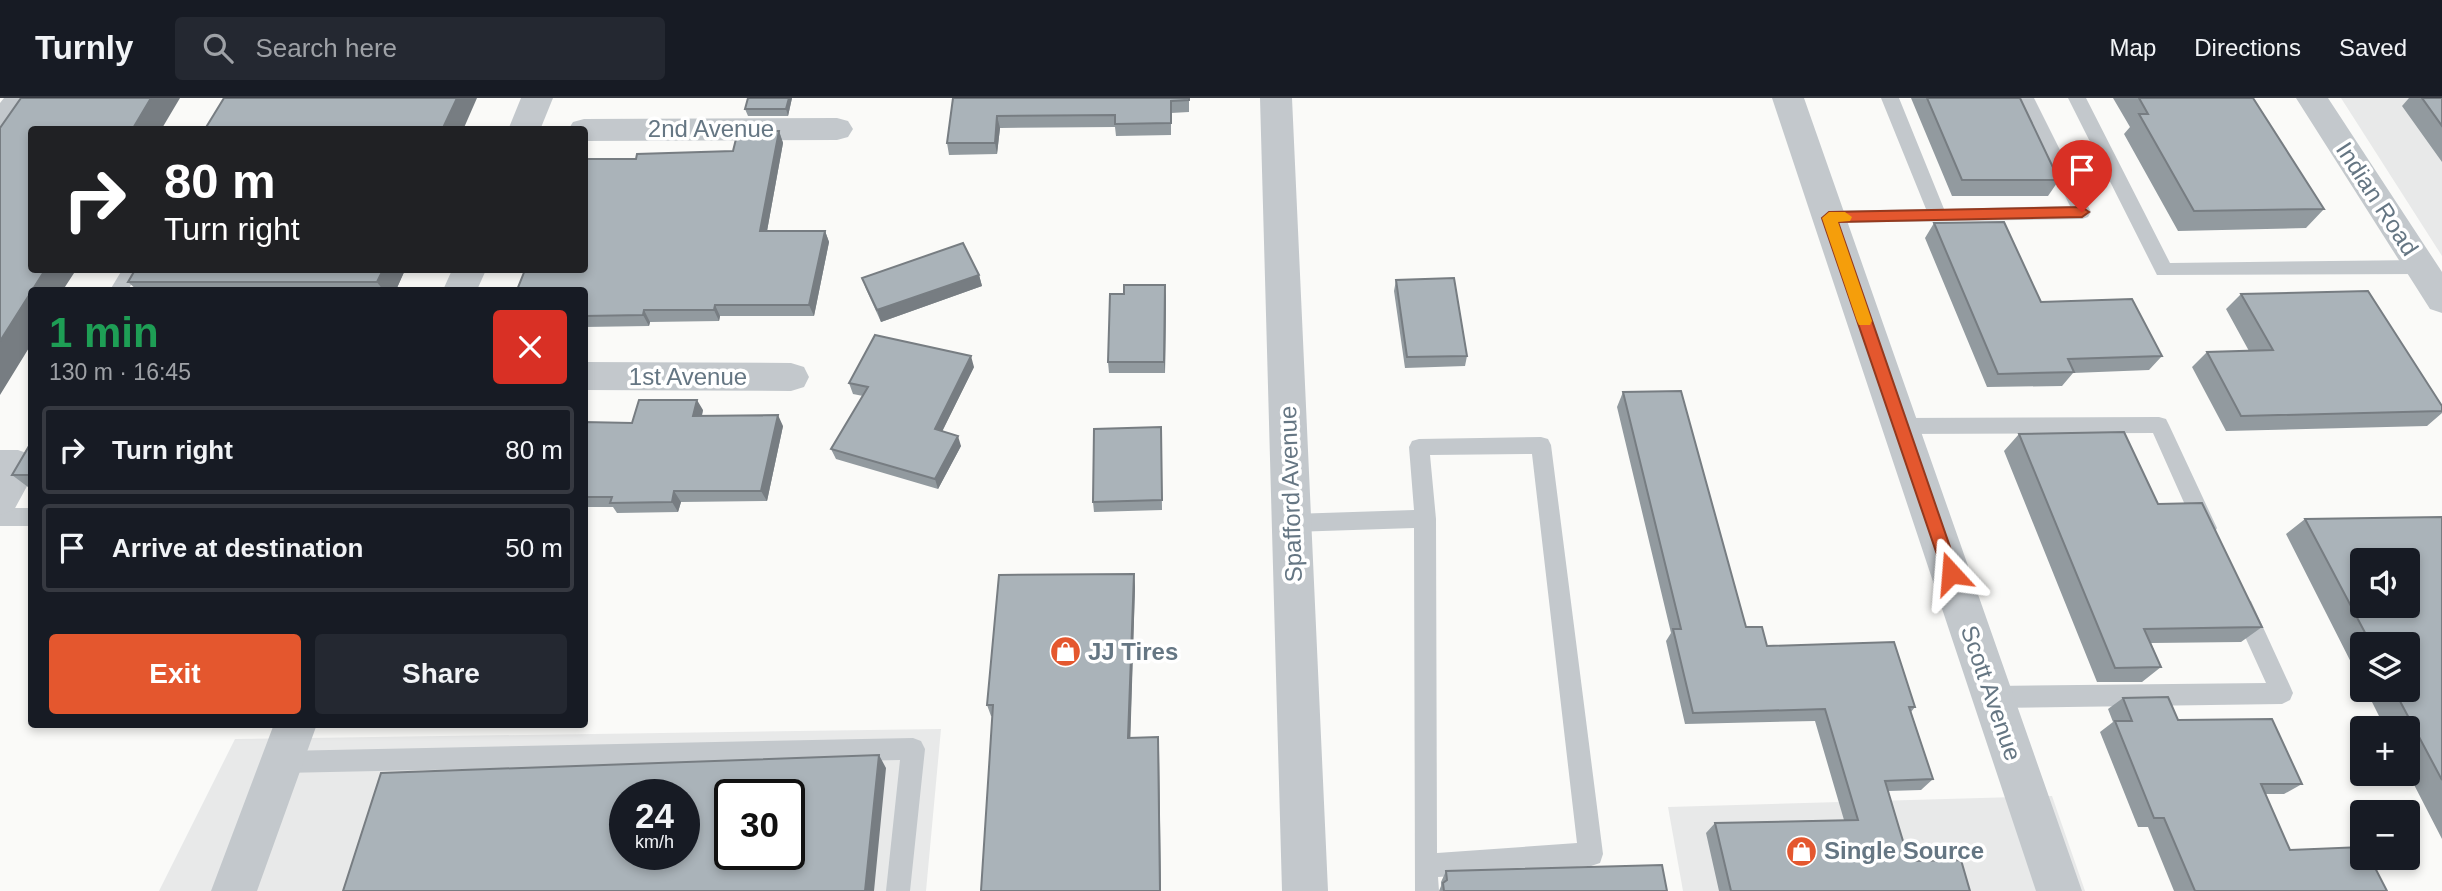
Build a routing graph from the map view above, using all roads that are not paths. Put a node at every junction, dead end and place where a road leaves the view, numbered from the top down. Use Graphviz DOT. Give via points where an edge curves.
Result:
graph roads {
  1 [pos="20,98"];
  2 [pos="537,98"];
  3 [pos="1276,98"];
  4 [pos="1788,98"];
  5 [pos="1889,98"];
  6 [pos="2025,98"];
  7 [pos="2077,98"];
  8 [pos="2312,98"];
  9 [pos="526,126"];
  10 [pos="0,127"];
  11 [pos="837,129"];
  12 [pos="588,130"];
  13 [pos="1938,215"];
  14 [pos="1829,218"];
  15 [pos="2421,267"];
  16 [pos="2442,300"];
  17 [pos="588,376"];
  18 [pos="790,377"];
  19 [pos="1900,425"];
  20 [pos="14,462"];
  21 [pos="0,499"];
  22 [pos="0,517"];
  23 [pos="28,517"];
  24 [pos="1425,519"];
  25 [pos="1292,523"];
  26 [pos="2215,547"];
  27 [pos="2232,583"];
  28 [pos="1993,697"];
  29 [pos="289,743"];
  30 [pos="1425,866"];
  31 [pos="234,891"];
  32 [pos="898,891"];
  33 [pos="1305,891"];
  34 [pos="1427,891"];
  35 [pos="2059,891"];
  1 -- 10 [label="street"];
  2 -- 9 [label="street"];
  3 -- 25 [label="street, Spafford Avenue"];
  4 -- 14 [label="street, Scott Avenue"];
  5 -- 13 [label="lane"];
  6 -- 13 [label="lane" via="2082,212"];
  7 -- 15 [label="lane" via="2164,270"];
  8 -- 15 [label="street, Indian Road"];
  11 -- 12 [label="street, 2nd Avenue"];
  13 -- 14 [label="lane"];
  14 -- 19 [label="street, Scott Avenue"];
  15 -- 16 [label="street, Indian Road"];
  17 -- 18 [label="street, 1st Avenue"];
  19 -- 26 [label="lane" via="2159,425"];
  19 -- 28 [label="street, Scott Avenue"];
  20 -- 21 [label="street"];
  22 -- 23 [label="lane"];
  24 -- 25 [label="lane"];
  24 -- 30 [label="lane"];
  24 -- 30 [label="lane" via="1419,447 1541,445 1591,854"];
  25 -- 33 [label="street, Spafford Avenue"];
  27 -- 28 [label="lane" via="2282,693"];
  28 -- 35 [label="street, Scott Avenue"];
  29 -- 31 [label="street"];
  29 -- 32 [label="lane" via="913,749"];
  30 -- 34 [label="lane"];
}
